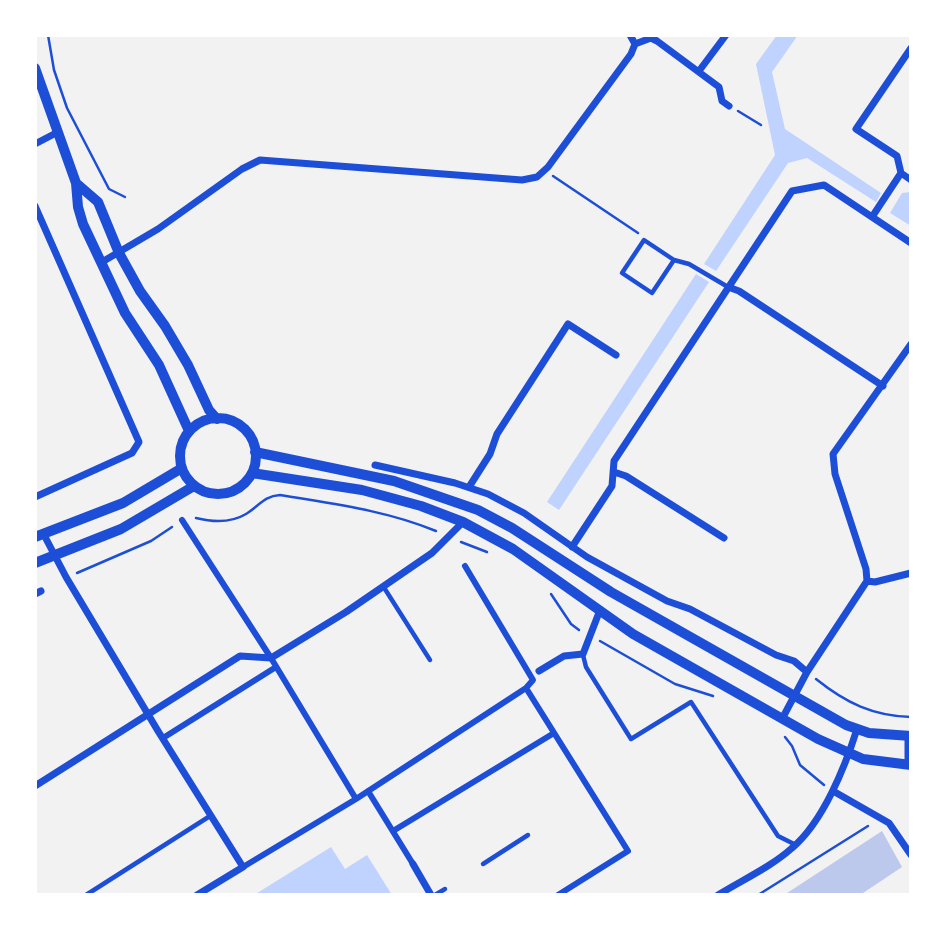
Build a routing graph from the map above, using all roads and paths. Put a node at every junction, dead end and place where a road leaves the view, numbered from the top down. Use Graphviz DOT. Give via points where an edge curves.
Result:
graph roads {
  1 [pos="48,35"];
  2 [pos="630,35"];
  3 [pos="726,35"];
  4 [pos="635,44"];
  5 [pos="911,48"];
  6 [pos="35,68"];
  7 [pos="698,71"];
  8 [pos="729,106"];
  9 [pos="761,125"];
  10 [pos="56,132"];
  11 [pos="35,144"];
  12 [pos="544,170"];
  13 [pos="901,173"];
  14 [pos="911,180"];
  15 [pos="76,183"];
  16 [pos="125,197"];
  17 [pos="35,206"];
  18 [pos="872,217"];
  19 [pos="639,234"];
  20 [pos="911,243"];
  21 [pos="119,253"];
  22 [pos="674,260"];
  23 [pos="102,262"];
  24 [pos="728,287"];
  25 [pos="911,344"];
  26 [pos="616,355"];
  27 [pos="883,386"];
  28 [pos="217,419"];
  29 [pos="190,431"];
  30 [pos="255,452"];
  31 [pos="375,465"];
  32 [pos="182,468"];
  33 [pos="614,472"];
  34 [pos="251,473"];
  35 [pos="194,486"];
  36 [pos="469,487"];
  37 [pos="35,497"];
  38 [pos="182,520"];
  39 [pos="463,522"];
  40 [pos="39,535"];
  41 [pos="724,538"];
  42 [pos="572,547"];
  43 [pos="54,556"];
  44 [pos="35,564"];
  45 [pos="465,566"];
  46 [pos="911,573"];
  47 [pos="867,581"];
  48 [pos="383,586"];
  49 [pos="600,610"];
  50 [pos="583,654"];
  51 [pos="271,658"];
  52 [pos="430,660"];
  53 [pos="276,667"];
  54 [pos="539,671"];
  55 [pos="807,672"];
  56 [pos="526,688"];
  57 [pos="828,689"];
  58 [pos="795,695"];
  59 [pos="148,715"];
  60 [pos="911,717"];
  61 [pos="782,719"];
  62 [pos="856,729"];
  63 [pos="554,733"];
  64 [pos="909,736"];
  65 [pos="163,738"];
  66 [pos="792,746"];
  67 [pos="849,754"];
  68 [pos="910,765"];
  69 [pos="817,780"];
  70 [pos="35,786"];
  71 [pos="368,791"];
  72 [pos="832,791"];
  73 [pos="356,799"];
  74 [pos="877,814"];
  75 [pos="211,816"];
  76 [pos="393,831"];
  77 [pos="528,835"];
  78 [pos="796,845"];
  79 [pos="911,855"];
  80 [pos="413,864"];
  81 [pos="483,864"];
  82 [pos="243,867"];
  83 [pos="445,889"];
  84 [pos="86,895"];
  85 [pos="197,895"];
  86 [pos="433,895"];
  87 [pos="558,895"];
  88 [pos="718,895"];
  89 [pos="758,895"];
  1 -- 16 [label="path" via="67,108 109,189"];
  2 -- 4 [label="street"];
  3 -- 7 [label="street"];
  4 -- 7 [label="street" via="653,39"];
  4 -- 12 [label="street"];
  5 -- 13 [label="street" via="856,129 897,156"];
  6 -- 10 [label="street"];
  7 -- 8 [label="street" via="719,87 722,101"];
  8 -- 9 [label="path"];
  10 -- 11 [label="street"];
  10 -- 15 [label="street"];
  12 -- 19 [label="path"];
  12 -- 21 [label="street" via="522,180 260,160"];
  13 -- 14 [label="street"];
  13 -- 18 [label="street"];
  15 -- 21 [label="street" via="98,202"];
  15 -- 23 [label="street" via="83,224"];
  17 -- 37 [label="street" via="139,442 132,453"];
  18 -- 20 [label="street"];
  18 -- 24 [label="street" via="824,185 795,190"];
  21 -- 23 [label="street"];
  21 -- 28 [label="street"];
  22 -- 22 [label="lane" via="652,293 622,273 644,240"];
  22 -- 24 [label="lane"];
  23 -- 29 [label="street"];
  24 -- 27 [label="street"];
  24 -- 33 [label="street" via="614,461"];
  25 -- 27 [label="street"];
  26 -- 36 [label="street" via="568,324 497,434"];
  27 -- 47 [label="street" via="834,454 835,474"];
  28 -- 29 [label="street"];
  28 -- 30 [label="street" via="242,428"];
  29 -- 32 [label="street" via="180,452"];
  30 -- 34 [label="street"];
  30 -- 58 [label="street" via="394,481 478,510 611,592"];
  31 -- 36 [label="street"];
  32 -- 35 [label="street"];
  32 -- 40 [label="street" via="123,503"];
  33 -- 41 [label="street"];
  33 -- 42 [label="street" via="612,486"];
  34 -- 35 [label="street" via="229,493 211,493"];
  34 -- 39 [label="street" via="362,490"];
  35 -- 43 [label="street" via="121,529"];
  36 -- 42 [label="street" via="524,513"];
  38 -- 51 [label="street"];
  39 -- 48 [label="street" via="432,552"];
  39 -- 49 [label="street" via="513,549"];
  40 -- 43 [label="street"];
  42 -- 55 [label="street" via="667,601 794,661"];
  43 -- 44 [label="street"];
  43 -- 59 [label="street"];
  45 -- 56 [label="street" via="533,680"];
  46 -- 47 [label="street"];
  47 -- 55 [label="street"];
  48 -- 51 [label="street"];
  48 -- 52 [label="lane"];
  49 -- 50 [label="street"];
  49 -- 61 [label="street" via="633,634"];
  50 -- 54 [label="street" via="564,656"];
  50 -- 78 [label="lane" via="586,667 632,739 691,702 778,836"];
  51 -- 53 [label="street"];
  51 -- 59 [label="street" via="240,656"];
  53 -- 65 [label="street"];
  53 -- 73 [label="street"];
  55 -- 58 [label="street"];
  56 -- 63 [label="street"];
  56 -- 71 [label="street"];
  57 -- 60 [label="path" via="865,710"];
  58 -- 61 [label="street"];
  58 -- 62 [label="street"];
  59 -- 65 [label="street"];
  59 -- 70 [label="street"];
  61 -- 67 [label="street"];
  62 -- 64 [label="street"];
  62 -- 67 [label="street"];
  63 -- 76 [label="street"];
  63 -- 87 [label="street" via="628,851"];
  64 -- 68 [label="street"];
  65 -- 75 [label="street"];
  66 -- 69 [label="path" via="800,765"];
  67 -- 68 [label="street"];
  67 -- 72 [label="street"];
  71 -- 73 [label="street"];
  71 -- 76 [label="street"];
  72 -- 74 [label="street"];
  72 -- 78 [label="street"];
  73 -- 82 [label="street"];
  74 -- 79 [label="street" via="893,827"];
  74 -- 89 [label="path" via="870,824"];
  75 -- 82 [label="street"];
  75 -- 84 [label="lane"];
  76 -- 80 [label="street"];
  77 -- 81 [label="lane"];
  78 -- 88 [label="street"];
  80 -- 86 [label="street"];
  82 -- 85 [label="street"];
  83 -- 86 [label="lane"];
}
